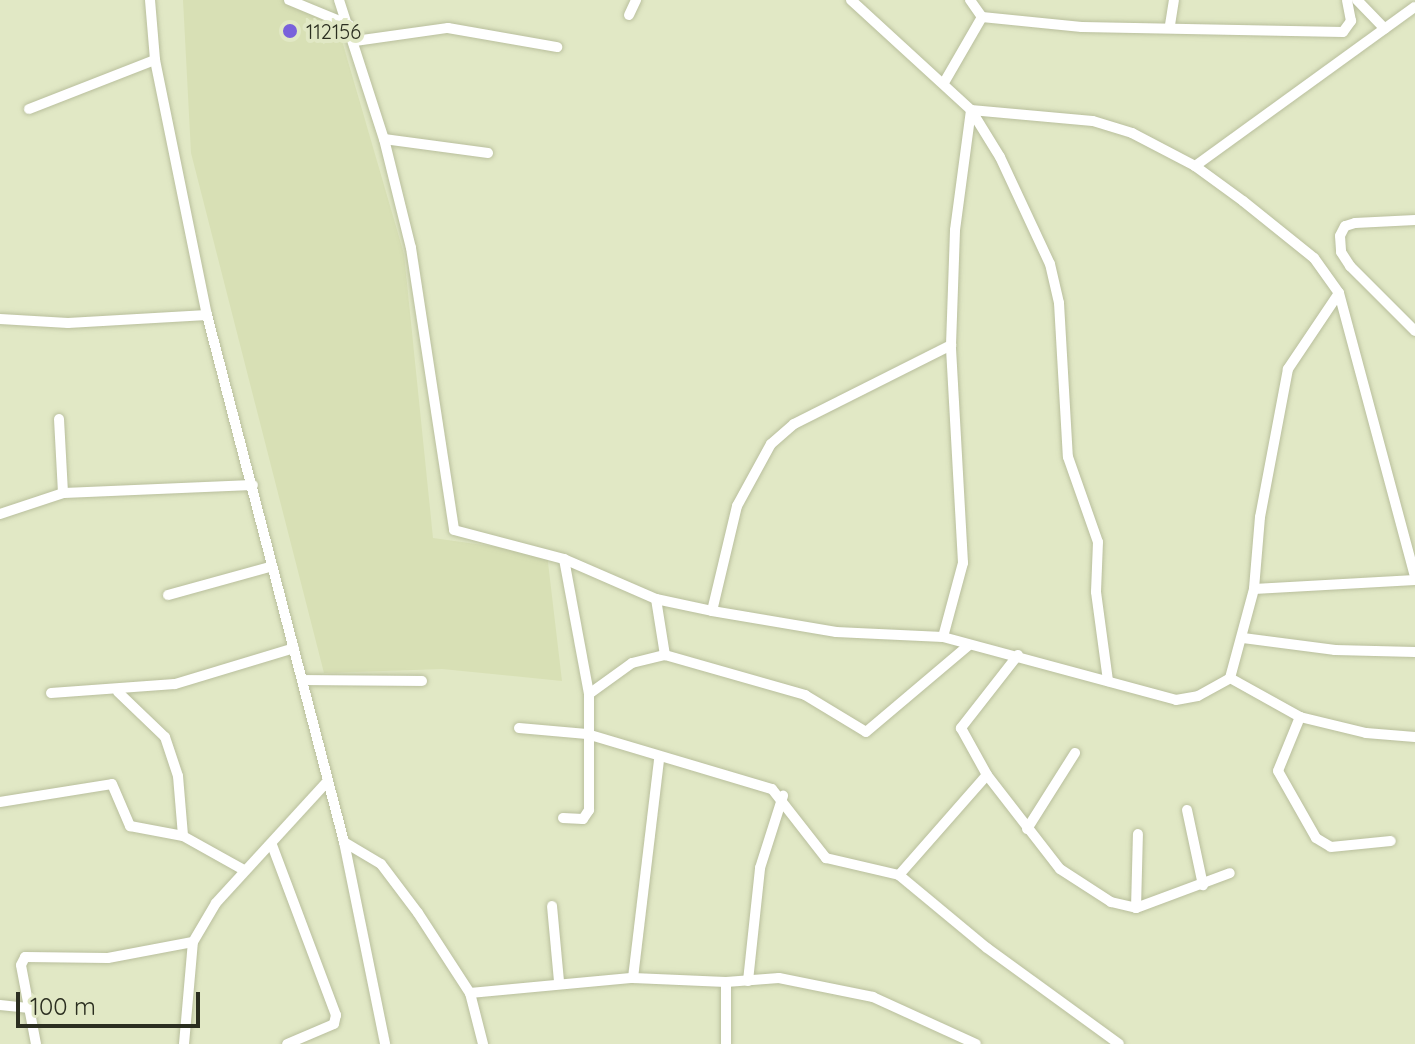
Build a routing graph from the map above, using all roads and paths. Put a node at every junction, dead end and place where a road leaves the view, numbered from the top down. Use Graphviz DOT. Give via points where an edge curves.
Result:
graph roads {
  1 [pos="150,0"];
  2 [pos="289,0"];
  3 [pos="339,0"];
  4 [pos="636,0"];
  5 [pos="851,0"];
  6 [pos="970,0"];
  7 [pos="1174,0"];
  8 [pos="1347,0"];
  9 [pos="1357,0"];
  10 [pos="1415,7"];
  11 [pos="629,15"];
  12 [pos="982,17"];
  13 [pos="349,25"];
  14 [pos="1170,25"];
  15 [pos="1385,29"];
  16 [pos="355,41"];
  17 [pos="557,47"];
  18 [pos="155,60"];
  19 [pos="945,81"];
  20 [pos="29,109"];
  21 [pos="971,110"];
  22 [pos="384,139"];
  23 [pos="488,153"];
  24 [pos="1195,166"];
  25 [pos="1415,220"];
  26 [pos="1339,293"];
  27 [pos="207,315"];
  28 [pos="0,319"];
  29 [pos="1415,331"];
  30 [pos="951,345"];
  31 [pos="59,419"];
  32 [pos="253,485"];
  33 [pos="63,493"];
  34 [pos="0,514"];
  35 [pos="564,559"];
  36 [pos="270,567"];
  37 [pos="1415,578"];
  38 [pos="1254,589"];
  39 [pos="168,595"];
  40 [pos="656,599"];
  41 [pos="712,611"];
  42 [pos="943,637"];
  43 [pos="1243,638"];
  44 [pos="969,645"];
  45 [pos="294,648"];
  46 [pos="1415,652"];
  47 [pos="665,655"];
  48 [pos="1018,655"];
  49 [pos="1230,678"];
  50 [pos="303,680"];
  51 [pos="422,681"];
  52 [pos="1108,681"];
  53 [pos="118,692"];
  54 [pos="51,693"];
  55 [pos="589,694"];
  56 [pos="1300,717"];
  57 [pos="519,728"];
  58 [pos="587,734"];
  59 [pos="1415,737"];
  60 [pos="1075,753"];
  61 [pos="659,759"];
  62 [pos="987,775"];
  63 [pos="327,782"];
  64 [pos="783,796"];
  65 [pos="0,802"];
  66 [pos="1187,810"];
  67 [pos="563,818"];
  68 [pos="1027,829"];
  69 [pos="1138,834"];
  70 [pos="183,836"];
  71 [pos="1391,841"];
  72 [pos="344,842"];
  73 [pos="272,845"];
  74 [pos="244,870"];
  75 [pos="1230,873"];
  76 [pos="899,875"];
  77 [pos="1203,885"];
  78 [pos="552,906"];
  79 [pos="1136,908"];
  80 [pos="193,942"];
  81 [pos="633,978"];
  82 [pos="748,981"];
  83 [pos="559,982"];
  84 [pos="726,982"];
  85 [pos="470,993"];
  86 [pos="0,1005"];
  87 [pos="30,1008"];
  88 [pos="36,1044"];
  89 [pos="184,1044"];
  90 [pos="287,1044"];
  91 [pos="385,1044"];
  92 [pos="483,1044"];
  93 [pos="726,1044"];
  94 [pos="976,1044"];
  95 [pos="1119,1044"];
  1 -- 18 [label="street"];
  2 -- 13 [label="street"];
  3 -- 13 [label="street"];
  4 -- 11 [label="street"];
  5 -- 19 [label="street"];
  6 -- 12 [label="street"];
  7 -- 14 [label="street"];
  8 -- 14 [label="street" via="1351,21 1343,32"];
  9 -- 15 [label="street"];
  10 -- 15 [label="street"];
  12 -- 14 [label="street" via="1082,27"];
  12 -- 19 [label="street"];
  13 -- 16 [label="street"];
  15 -- 24 [label="street"];
  16 -- 17 [label="street" via="448,28"];
  16 -- 22 [label="street"];
  18 -- 20 [label="street"];
  18 -- 27 [label="street"];
  19 -- 21 [label="street"];
  21 -- 24 [label="street" via="1093,121 1132,133"];
  21 -- 30 [label="street" via="955,230"];
  21 -- 52 [label="street" via="1000,157 1057,285 1066,442 1098,542 1096,592"];
  22 -- 23 [label="street"];
  22 -- 35 [label="street" via="411,248 450,526 461,534"];
  24 -- 26 [label="street" via="1314,258"];
  25 -- 29 [label="street" via="1366,220 1345,226 1340,236 1341,252 1350,266"];
  26 -- 37 [label="street"];
  26 -- 38 [label="street" via="1288,369 1260,517"];
  27 -- 28 [label="street" via="68,323"];
  27 -- 32 [label="street"];
  30 -- 41 [label="street" via="794,424 771,444 737,506"];
  30 -- 42 [label="street" via="963,563"];
  31 -- 33 [label="street"];
  32 -- 33 [label="street"];
  32 -- 36 [label="street"];
  33 -- 34 [label="street"];
  35 -- 40 [label="street"];
  35 -- 55 [label="street"];
  36 -- 39 [label="street"];
  36 -- 45 [label="street"];
  37 -- 38 [label="street"];
  38 -- 43 [label="street"];
  40 -- 41 [label="street"];
  40 -- 47 [label="street"];
  41 -- 42 [label="street" via="836,632"];
  42 -- 44 [label="street"];
  43 -- 46 [label="street" via="1335,650"];
  43 -- 49 [label="street"];
  44 -- 47 [label="street" via="866,732 805,695"];
  44 -- 48 [label="street"];
  45 -- 50 [label="street"];
  45 -- 53 [label="street" via="175,684"];
  47 -- 55 [label="street" via="632,663"];
  48 -- 52 [label="street"];
  48 -- 62 [label="street" via="961,724"];
  49 -- 52 [label="street" via="1188,700"];
  49 -- 56 [label="street"];
  50 -- 51 [label="street"];
  50 -- 63 [label="street"];
  53 -- 54 [label="street"];
  53 -- 70 [label="street" via="165,737 178,776"];
  55 -- 58 [label="street"];
  56 -- 59 [label="street" via="1366,733"];
  56 -- 71 [label="street" via="1278,771 1316,838 1331,847"];
  57 -- 58 [label="street"];
  58 -- 61 [label="street"];
  58 -- 67 [label="street" via="588,815"];
  60 -- 68 [label="street"];
  61 -- 64 [label="street"];
  61 -- 81 [label="street"];
  62 -- 68 [label="street"];
  62 -- 76 [label="street"];
  63 -- 72 [label="street"];
  63 -- 73 [label="street"];
  64 -- 76 [label="street" via="826,858"];
  64 -- 82 [label="street" via="760,868"];
  65 -- 70 [label="street" via="107,783 115,788 130,826"];
  66 -- 77 [label="street"];
  68 -- 79 [label="street" via="1060,869 1086,889"];
  69 -- 79 [label="street"];
  70 -- 74 [label="street"];
  72 -- 85 [label="street" via="381,864"];
  72 -- 91 [label="street"];
  73 -- 74 [label="street"];
  73 -- 90 [label="street" via="336,1015 331,1026"];
  74 -- 80 [label="street"];
  75 -- 77 [label="street"];
  76 -- 95 [label="street" via="987,948"];
  77 -- 79 [label="street"];
  78 -- 83 [label="street"];
  80 -- 87 [label="street" via="108,958 28,955 21,965"];
  80 -- 89 [label="street"];
  81 -- 83 [label="street"];
  81 -- 84 [label="street"];
  82 -- 84 [label="street"];
  82 -- 94 [label="street" via="827,984 873,997"];
  83 -- 85 [label="street"];
  84 -- 93 [label="street"];
  85 -- 92 [label="street"];
  86 -- 87 [label="street"];
  87 -- 88 [label="street"];
}
